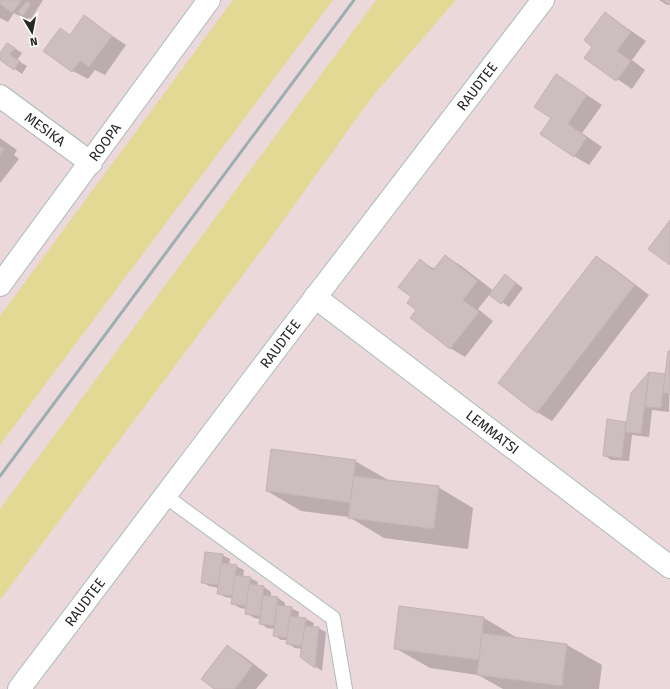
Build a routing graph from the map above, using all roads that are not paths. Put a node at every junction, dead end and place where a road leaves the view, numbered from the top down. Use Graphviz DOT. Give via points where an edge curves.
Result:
graph roads {
  1 [pos="209,0"];
  2 [pos="543,0"];
  3 [pos="0,96"];
  4 [pos="90,163"];
  5 [pos="0,284"];
  6 [pos="315,297"];
  7 [pos="165,496"];
  8 [pos="670,567"];
  9 [pos="19,689"];
  10 [pos="345,689"];
  1 -- 4 [label="street, ROOPA"];
  2 -- 6 [label="street, RAUDTEE"];
  3 -- 4 [label="street, MESIKA"];
  4 -- 5 [label="street, ROOPA"];
  6 -- 7 [label="street, RAUDTEE"];
  6 -- 8 [label="street, LEMMATSI"];
  7 -- 9 [label="street, RAUDTEE"];
  7 -- 10 [label="lane" via="333,618"];
}
